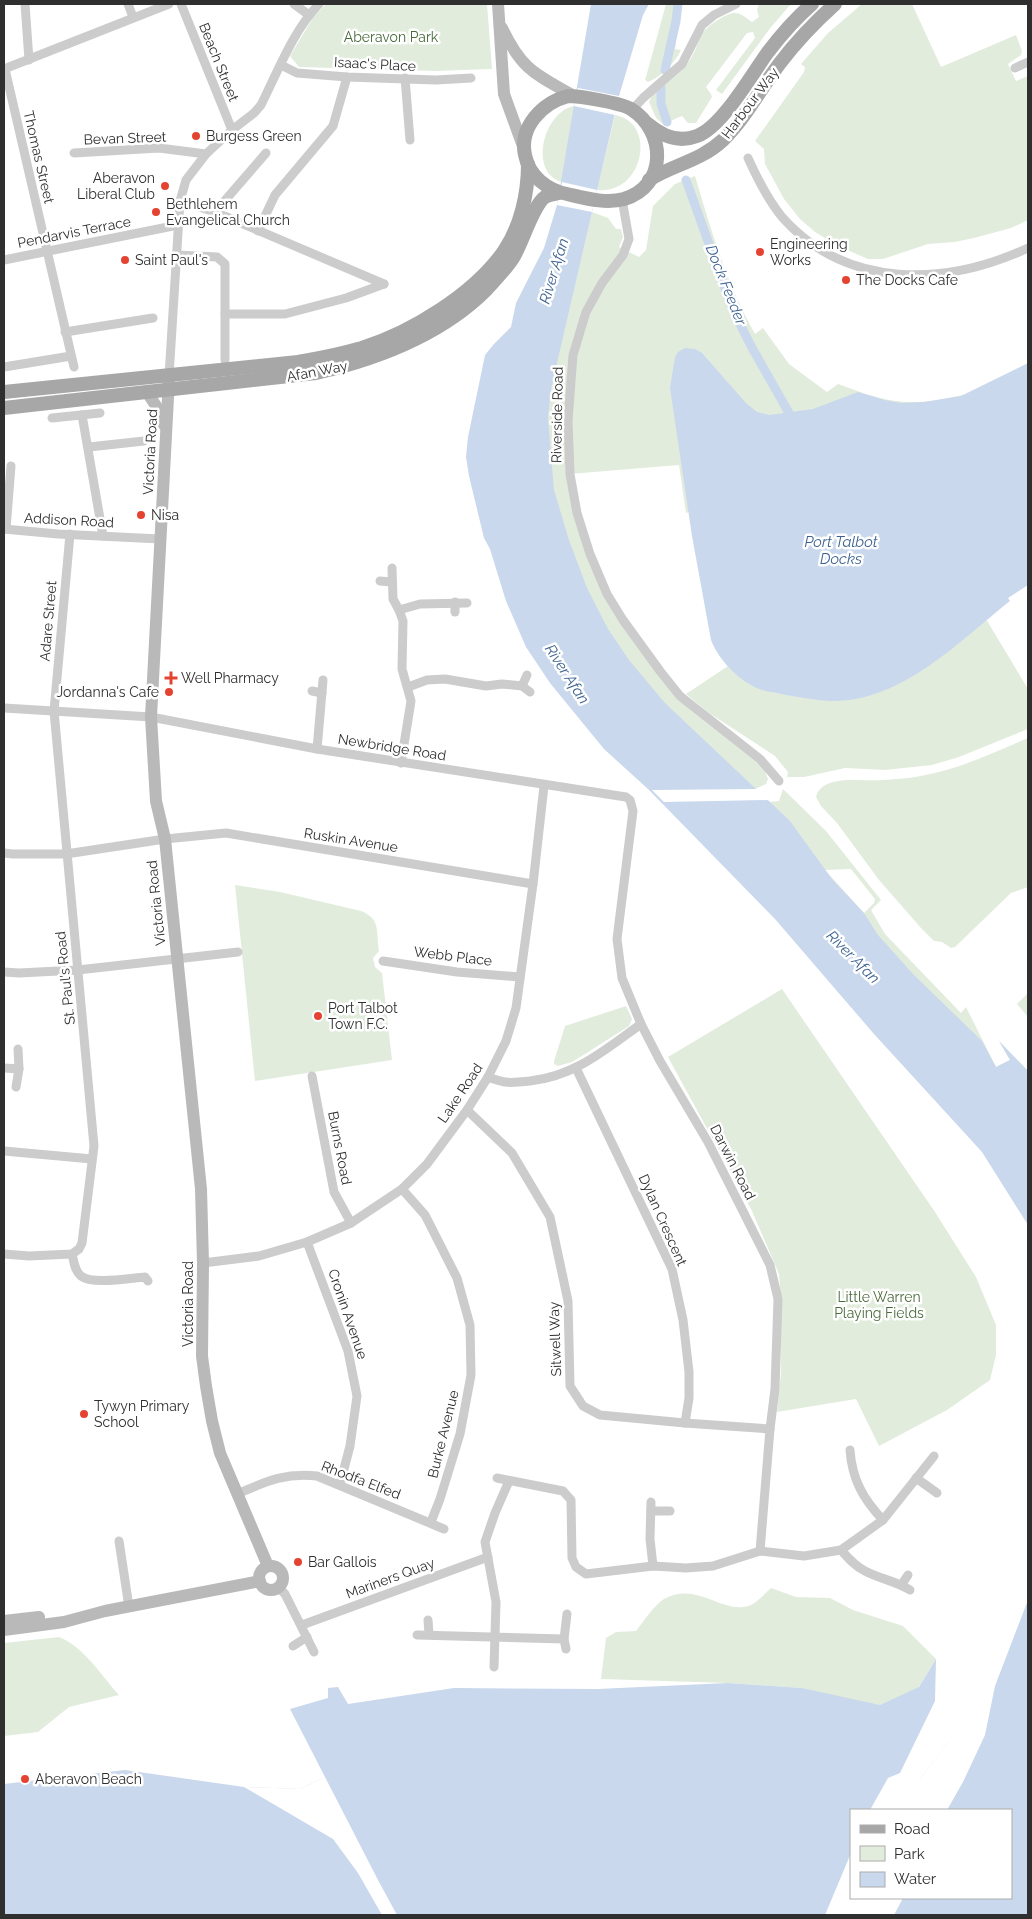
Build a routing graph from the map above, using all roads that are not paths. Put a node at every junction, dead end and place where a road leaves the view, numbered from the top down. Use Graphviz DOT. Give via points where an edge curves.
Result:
graph roads {
  1 [pos="25,4"];
  2 [pos="128,4"];
  3 [pos="169,4"];
  4 [pos="181,4"];
  5 [pos="294,4"];
  6 [pos="319,4"];
  7 [pos="498,4"];
  8 [pos="736,4"];
  9 [pos="812,4"];
  10 [pos="835,4"];
  11 [pos="309,14"];
  12 [pos="133,17"];
  13 [pos="500,23"];
  14 [pos="30,60"];
  15 [pos="1028,62"];
  16 [pos="281,65"];
  17 [pos="1015,68"];
  18 [pos="4,69"];
  19 [pos="348,77"];
  20 [pos="405,78"];
  21 [pos="471,78"];
  22 [pos="575,96"];
  23 [pos="632,110"];
  24 [pos="644,120"];
  25 [pos="232,130"];
  26 [pos="410,140"];
  27 [pos="524,149"];
  28 [pos="74,153"];
  29 [pos="266,153"];
  30 [pos="206,154"];
  31 [pos="748,158"];
  32 [pos="528,164"];
  33 [pos="649,180"];
  34 [pos="559,193"];
  35 [pos="622,199"];
  36 [pos="180,202"];
  37 [pos="215,212"];
  38 [pos="178,225"];
  39 [pos="258,231"];
  40 [pos="1028,248"];
  41 [pos="47,251"];
  42 [pos="177,255"];
  43 [pos="4,260"];
  44 [pos="225,314"];
  45 [pos="153,318"];
  46 [pos="65,332"];
  47 [pos="71,356"];
  48 [pos="225,360"];
  49 [pos="4,367"];
  50 [pos="74,367"];
  51 [pos="169,376"];
  52 [pos="169,390"];
  53 [pos="4,392"];
  54 [pos="147,392"];
  55 [pos="4,408"];
  56 [pos="100,413"];
  57 [pos="82,415"];
  58 [pos="52,418"];
  59 [pos="165,430"];
  60 [pos="144,441"];
  61 [pos="89,448"];
  62 [pos="11,466"];
  63 [pos="5,529"];
  64 [pos="70,534"];
  65 [pos="103,536"];
  66 [pos="160,539"];
  67 [pos="392,568"];
  68 [pos="380,581"];
  69 [pos="391,582"];
  70 [pos="455,602"];
  71 [pos="467,603"];
  72 [pos="399,610"];
  73 [pos="454,612"];
  74 [pos="526,675"];
  75 [pos="323,680"];
  76 [pos="408,687"];
  77 [pos="312,691"];
  78 [pos="322,693"];
  79 [pos="4,708"];
  80 [pos="54,711"];
  81 [pos="151,717"];
  82 [pos="317,749"];
  83 [pos="401,762"];
  84 [pos="780,782"];
  85 [pos="544,786"];
  86 [pos="630,800"];
  87 [pos="165,840"];
  88 [pos="4,853"];
  89 [pos="66,854"];
  90 [pos="532,884"];
  91 [pos="238,952"];
  92 [pos="176,958"];
  93 [pos="383,961"];
  94 [pos="78,970"];
  95 [pos="4,972"];
  96 [pos="520,978"];
  97 [pos="641,1024"];
  98 [pos="18,1049"];
  99 [pos="4,1068"];
  100 [pos="576,1068"];
  101 [pos="19,1069"];
  102 [pos="312,1076"];
  103 [pos="488,1077"];
  104 [pos="16,1087"];
  105 [pos="467,1110"];
  106 [pos="4,1151"];
  107 [pos="92,1158"];
  108 [pos="402,1189"];
  109 [pos="350,1222"];
  110 [pos="308,1242"];
  111 [pos="4,1254"];
  112 [pos="72,1254"];
  113 [pos="203,1263"];
  114 [pos="148,1281"];
  115 [pos="685,1424"];
  116 [pos="770,1429"];
  117 [pos="850,1450"];
  118 [pos="934,1456"];
  119 [pos="851,1464"];
  120 [pos="841,1466"];
  121 [pos="498,1478"];
  122 [pos="916,1478"];
  123 [pos="509,1481"];
  124 [pos="340,1484"];
  125 [pos="937,1493"];
  126 [pos="237,1494"];
  127 [pos="670,1512"];
  128 [pos="883,1520"];
  129 [pos="431,1522"];
  130 [pos="444,1529"];
  131 [pos="119,1541"];
  132 [pos="841,1550"];
  133 [pos="760,1551"];
  134 [pos="488,1557"];
  135 [pos="268,1566"];
  136 [pos="653,1566"];
  137 [pos="908,1575"];
  138 [pos="260,1581"];
  139 [pos="902,1584"];
  140 [pos="279,1588"];
  141 [pos="910,1590"];
  142 [pos="129,1607"];
  143 [pos="105,1611"];
  144 [pos="566,1614"];
  145 [pos="428,1620"];
  146 [pos="4,1621"];
  147 [pos="302,1625"];
  148 [pos="4,1630"];
  149 [pos="417,1634"];
  150 [pos="429,1634"];
  151 [pos="307,1637"];
  152 [pos="495,1638"];
  153 [pos="564,1639"];
  154 [pos="293,1646"];
  155 [pos="566,1649"];
  156 [pos="314,1652"];
  157 [pos="494,1667"];
  1 -- 14 [label="street"];
  2 -- 12 [label="street"];
  3 -- 12 [label="street"];
  4 -- 25 [label="street, Beach Street"];
  5 -- 11 [label="street"];
  6 -- 11 [label="street, Victoria Road"];
  7 -- 13 [label="street"];
  8 -- 23 [label="street" via="702,25 682,64"];
  9 -- 24 [label="main road, Harbour Way" via="770,50 708,131 690,138 674,138"];
  10 -- 33 [label="main road, Harbour Way" via="805,33 722,140 703,155"];
  11 -- 16 [label="street, Victoria Road"];
  12 -- 14 [label="street"];
  13 -- 22 [label="street" via="516,56 527,67 542,79"];
  13 -- 27 [label="street" via="504,94"];
  14 -- 18 [label="street"];
  15 -- 17 [label="street"];
  16 -- 19 [label="street, Isaac's Place" via="297,73"];
  16 -- 25 [label="street, Victoria Road" via="261,105"];
  18 -- 41 [label="street, Thomas Street"];
  19 -- 20 [label="street, Isaac's Place"];
  19 -- 39 [label="street" via="333,126 275,196"];
  20 -- 21 [label="street, Isaac's Place"];
  20 -- 26 [label="street"];
  22 -- 23 [label="main road"];
  22 -- 27 [label="main road" via="549,103 537,114 527,131"];
  23 -- 24 [label="main road"];
  24 -- 33 [label="main road" via="653,134 657,153"];
  25 -- 30 [label="street, Victoria Road"];
  27 -- 32 [label="main road"];
  28 -- 30 [label="street, Bevan Street" via="160,148"];
  29 -- 37 [label="street"];
  30 -- 36 [label="street, Victoria Road" via="186,180"];
  31 -- 40 [label="street" via="764,179 780,215 812,244 869,270 904,275 954,272 980,267"];
  32 -- 34 [label="main road" via="540,182"];
  32 -- 51 [label="main road, Afan Way" via="521,213 504,250 480,279 431,316 392,336 340,354 298,362"];
  33 -- 35 [label="main road"];
  34 -- 35 [label="main road" via="595,200"];
  34 -- 52 [label="main road, Afan Way" via="545,197 538,204 513,258 485,291 440,325 394,350 316,373"];
  35 -- 84 [label="street, Riverside Road" via="629,239 623,255 586,312 573,354 568,422 570,474 577,514 607,594 660,671 680,696 760,760"];
  36 -- 37 [label="street"];
  36 -- 38 [label="street, Victoria Road"];
  37 -- 39 [label="street"];
  38 -- 41 [label="street, Pendarvis Terrace"];
  38 -- 42 [label="street, Victoria Road"];
  39 -- 44 [label="street" via="384,284 285,314"];
  41 -- 43 [label="street, Pendarvis Terrace"];
  41 -- 46 [label="street, Thomas Street"];
  42 -- 44 [label="street" via="217,257 225,264"];
  42 -- 51 [label="street, Victoria Road"];
  44 -- 48 [label="street"];
  45 -- 46 [label="street"];
  46 -- 47 [label="street, Thomas Street"];
  47 -- 49 [label="street"];
  47 -- 50 [label="street, Thomas Street"];
  51 -- 52 [label="street, Victoria Road"];
  51 -- 53 [label="main road, Afan Way"];
  52 -- 54 [label="main road, Afan Way"];
  52 -- 59 [label="street, Victoria Road"];
  54 -- 55 [label="main road, Afan Way"];
  54 -- 59 [label="street" via="158,409"];
  56 -- 57 [label="street"];
  57 -- 58 [label="street"];
  57 -- 61 [label="street"];
  59 -- 66 [label="street, Victoria Road"];
  60 -- 61 [label="street"];
  61 -- 65 [label="street"];
  62 -- 63 [label="street, Addison Road"];
  63 -- 64 [label="street, Addison Road"];
  64 -- 65 [label="street, Addison Road"];
  64 -- 80 [label="street, Adare Street"];
  65 -- 66 [label="street, Addison Road"];
  66 -- 81 [label="street, Victoria Road"];
  67 -- 69 [label="street"];
  68 -- 69 [label="street"];
  69 -- 72 [label="street" via="393,599"];
  70 -- 71 [label="street"];
  70 -- 72 [label="street" via="420,604"];
  70 -- 73 [label="street"];
  72 -- 76 [label="street" via="403,621 402,669"];
  74 -- 76 [label="street" via="526,689 445,679 427,680"];
  75 -- 78 [label="street"];
  76 -- 83 [label="street" via="411,701"];
  77 -- 78 [label="street"];
  78 -- 82 [label="street"];
  79 -- 80 [label="street, Newbridge Road"];
  80 -- 81 [label="street, Newbridge Road"];
  80 -- 89 [label="street, St. Paul's Road"];
  81 -- 82 [label="street, Newbridge Road"];
  81 -- 87 [label="street, Victoria Road" via="156,802"];
  82 -- 83 [label="street, Newbridge Road"];
  83 -- 85 [label="street, Newbridge Road"];
  85 -- 86 [label="street, Newbridge Road"];
  85 -- 90 [label="street, Lake Road"];
  86 -- 97 [label="street, Darwin Road" via="633,811 617,940 622,978"];
  87 -- 89 [label="street, Ruskin Avenue"];
  87 -- 90 [label="street, Ruskin Avenue" via="226,833"];
  87 -- 92 [label="street, Victoria Road"];
  88 -- 89 [label="street, Ruskin Avenue"];
  89 -- 94 [label="street, St. Paul's Road"];
  90 -- 96 [label="street, Lake Road"];
  91 -- 92 [label="street"];
  92 -- 94 [label="street"];
  92 -- 113 [label="street, Victoria Road" via="201,1189"];
  93 -- 96 [label="street, Webb Place"];
  94 -- 95 [label="street"];
  94 -- 107 [label="street, St. Paul's Road" via="94,1146"];
  96 -- 103 [label="street, Lake Road" via="516,1008 506,1041"];
  97 -- 100 [label="street"];
  97 -- 116 [label="street, Darwin Road" via="708,1142 770,1265 778,1299 775,1389"];
  98 -- 101 [label="street"];
  99 -- 101 [label="street"];
  100 -- 103 [label="street" via="537,1080 504,1083"];
  100 -- 115 [label="street, Dylan Crescent" via="672,1269 683,1320 688,1372"];
  101 -- 104 [label="street"];
  102 -- 109 [label="street, Burns Road" via="334,1192"];
  103 -- 105 [label="street, Lake Road"];
  105 -- 108 [label="street, Lake Road" via="427,1164"];
  105 -- 115 [label="street, Sitwell Way" via="512,1153 550,1217 568,1301 570,1386 583,1406 600,1415"];
  106 -- 107 [label="street"];
  107 -- 112 [label="street, St. Paul's Road" via="82,1243"];
  108 -- 109 [label="street, Lake Road"];
  108 -- 129 [label="street, Burke Avenue" via="425,1215 458,1278 470,1325 471,1375 460,1434"];
  109 -- 110 [label="street, Lake Road"];
  110 -- 113 [label="street, Lake Road" via="259,1256"];
  110 -- 124 [label="street, Cronin Avenue" via="348,1351 357,1396 350,1446"];
  111 -- 112 [label="street"];
  112 -- 114 [label="street" via="75,1269 92,1280 145,1277"];
  113 -- 126 [label="street, Victoria Road" via="202,1356 206,1386 220,1453"];
  115 -- 116 [label="street, Sitwell Way"];
  116 -- 133 [label="street, Darwin Road"];
  117 -- 119 [label="street"];
  118 -- 122 [label="street"];
  119 -- 120 [label="street"];
  119 -- 128 [label="street" via="862,1494"];
  121 -- 123 [label="street"];
  122 -- 125 [label="street"];
  122 -- 128 [label="street"];
  123 -- 134 [label="street" via="485,1542"];
  123 -- 136 [label="street" via="563,1491 571,1500 572,1558 576,1567 586,1574"];
  124 -- 126 [label="street, Rhodfa Elfed" via="300,1474 273,1478"];
  124 -- 129 [label="street, Rhodfa Elfed"];
  126 -- 135 [label="street, Victoria Road"];
  127 -- 136 [label="street" via="651,1507"];
  128 -- 132 [label="street"];
  129 -- 130 [label="street, Rhodfa Elfed"];
  131 -- 142 [label="street"];
  132 -- 133 [label="street" via="804,1556"];
  132 -- 139 [label="street" via="865,1571"];
  133 -- 136 [label="street" via="713,1566"];
  134 -- 147 [label="street, Mariners Quay"];
  134 -- 152 [label="street" via="496,1602"];
  135 -- 138 [label="street"];
  135 -- 140 [label="street, Victoria Road" via="280,1570 283,1582"];
  137 -- 139 [label="street"];
  138 -- 140 [label="street" via="265,1588"];
  138 -- 142 [label="street"];
  139 -- 141 [label="street"];
  140 -- 147 [label="street, Victoria Road"];
  142 -- 143 [label="street"];
  143 -- 146 [label="street"];
  143 -- 148 [label="street" via="64,1622"];
  144 -- 153 [label="street"];
  145 -- 150 [label="street"];
  147 -- 151 [label="street, Victoria Road"];
  149 -- 150 [label="street"];
  150 -- 152 [label="street"];
  151 -- 154 [label="street"];
  151 -- 156 [label="street, Victoria Road"];
  152 -- 153 [label="street"];
  152 -- 157 [label="street"];
  153 -- 155 [label="street"];
}
